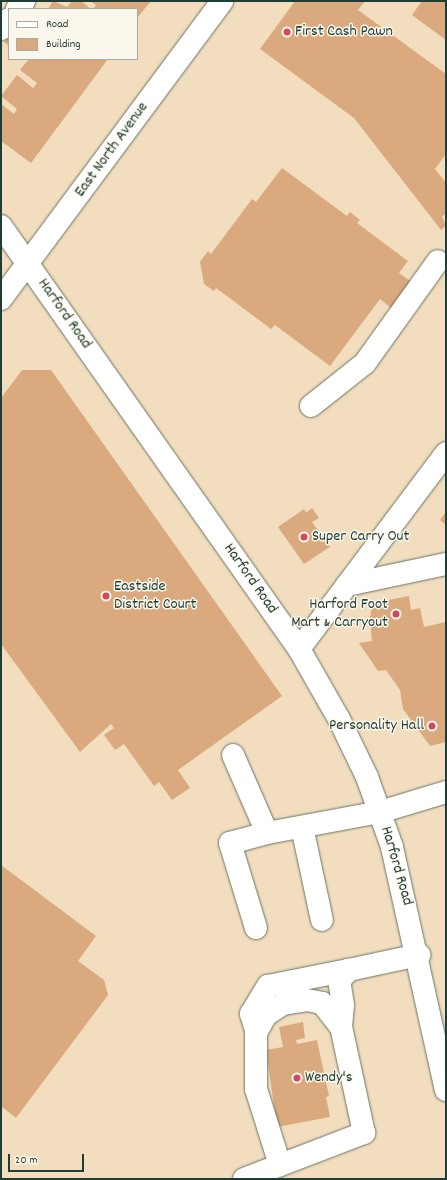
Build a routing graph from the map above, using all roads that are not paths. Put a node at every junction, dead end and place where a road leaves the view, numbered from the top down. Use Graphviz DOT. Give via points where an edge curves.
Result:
graph roads {
  1 [pos="222,1"];
  2 [pos="8,20"];
  3 [pos="1,29"];
  4 [pos="1,226"];
  5 [pos="438,261"];
  6 [pos="28,264"];
  7 [pos="1,299"];
  8 [pos="310,406"];
  9 [pos="446,453"];
  10 [pos="446,564"];
  11 [pos="347,585"];
  12 [pos="299,649"];
  13 [pos="233,755"];
  14 [pos="446,792"];
  15 [pos="380,812"];
  16 [pos="302,827"];
  17 [pos="267,833"];
  18 [pos="322,920"];
  19 [pos="256,928"];
  20 [pos="418,956"];
  21 [pos="349,970"];
  22 [pos="341,1027"];
  23 [pos="256,1033"];
  24 [pos="446,1090"];
  25 [pos="280,1165"];
  26 [pos="244,1179"];
  1 -- 6 [label="main road, East North Avenue"];
  2 -- 3 [label="main road"];
  4 -- 6 [label="main road, Harford Road"];
  5 -- 8 [label="main road" via="365,363"];
  6 -- 7 [label="main road, East North Avenue"];
  6 -- 12 [label="main road, Harford Road"];
  9 -- 11 [label="main road"];
  10 -- 11 [label="main road"];
  11 -- 12 [label="main road"];
  12 -- 15 [label="main road, Harford Road" via="340,719"];
  13 -- 17 [label="main road"];
  14 -- 15 [label="main road"];
  15 -- 16 [label="main road"];
  15 -- 20 [label="main road, Harford Road" via="402,882"];
  16 -- 17 [label="main road"];
  16 -- 18 [label="main road"];
  17 -- 19 [label="main road" via="230,843"];
  20 -- 21 [label="main road"];
  20 -- 24 [label="main road, Harford Road"];
  21 -- 22 [label="main road" via="339,981 343,1005"];
  21 -- 23 [label="main road" via="268,986 252,1014"];
  22 -- 23 [label="main road" via="322,1003 308,1000 284,1004 266,1015"];
  22 -- 25 [label="main road" via="364,1133"];
  23 -- 25 [label="main road" via="256,1088"];
  25 -- 26 [label="main road"];
}
